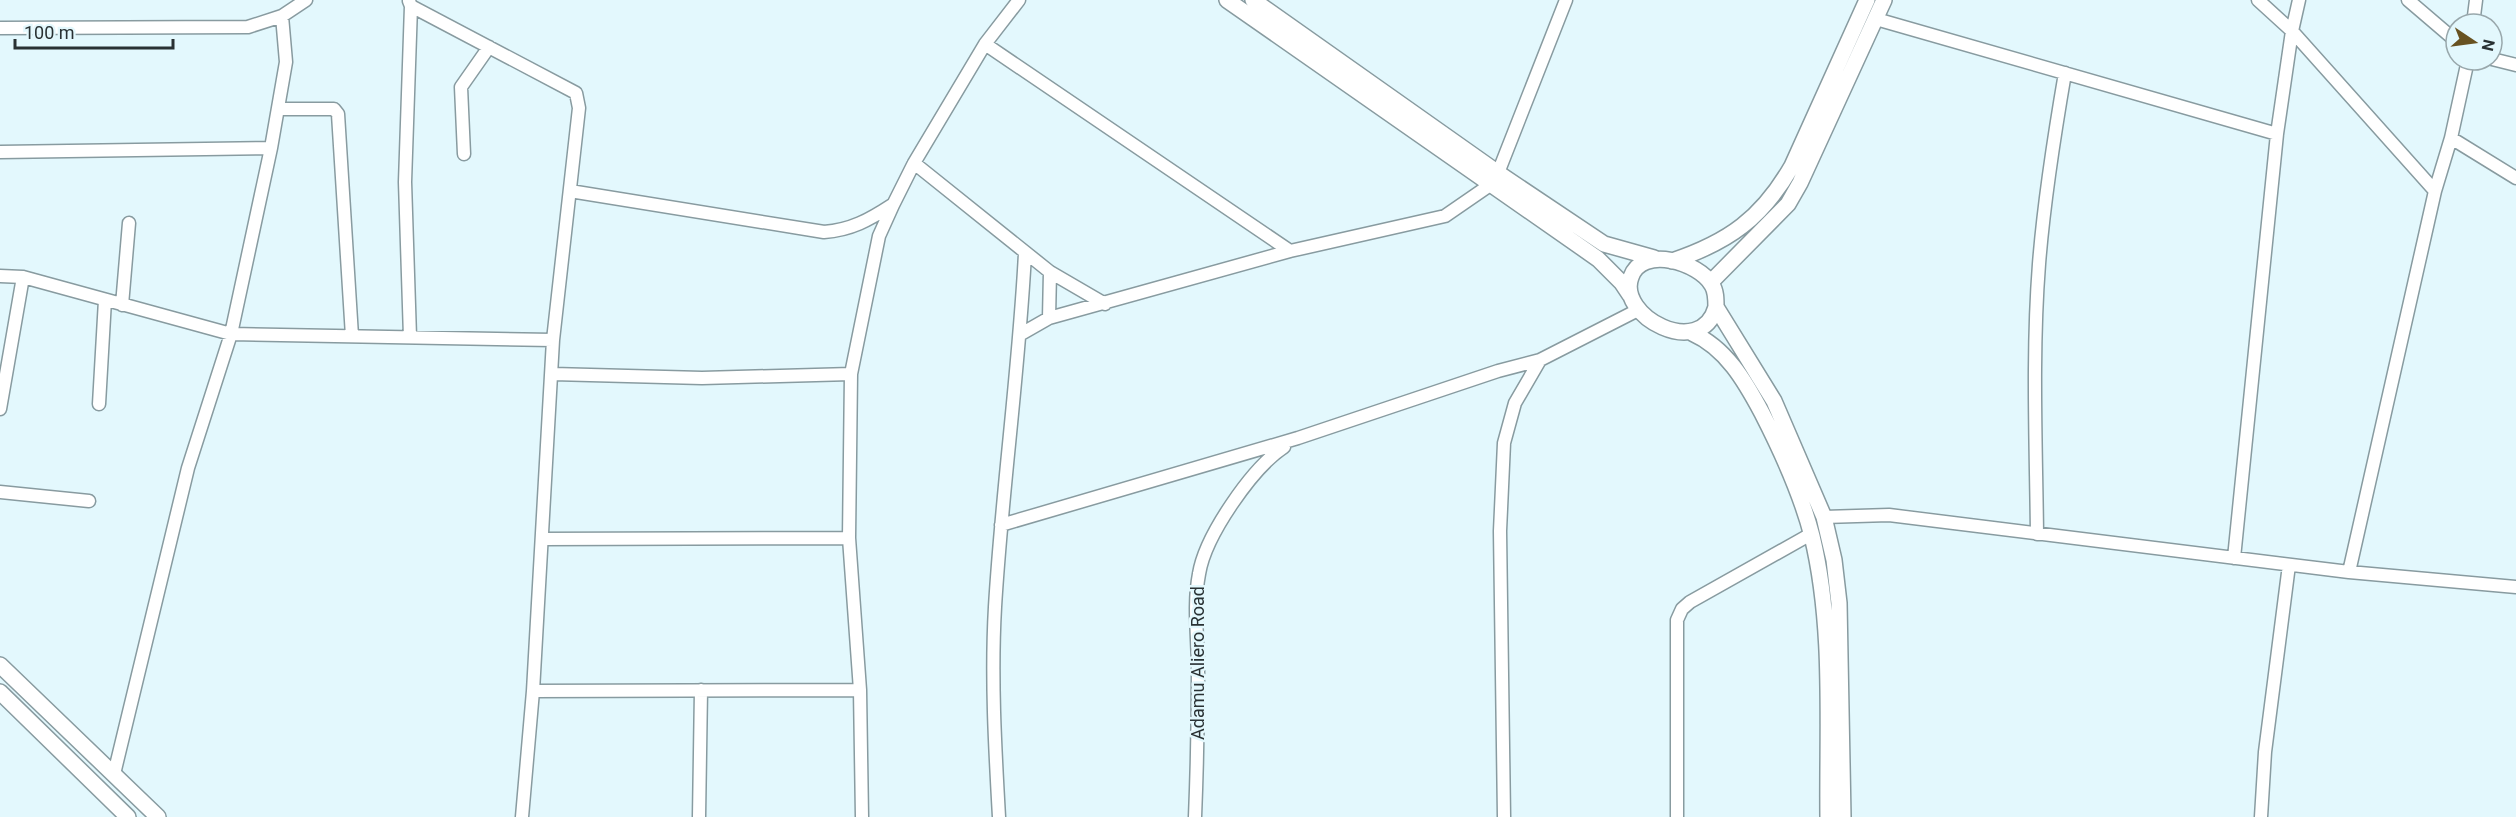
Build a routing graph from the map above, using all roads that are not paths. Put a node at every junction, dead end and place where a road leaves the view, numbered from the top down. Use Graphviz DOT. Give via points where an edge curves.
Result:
graph roads {
  1 [pos="306,0"];
  2 [pos="1018,0"];
  3 [pos="1227,0"];
  4 [pos="1566,0"];
  5 [pos="1867,0"];
  6 [pos="1884,0"];
  7 [pos="2258,0"];
  8 [pos="2300,0"];
  9 [pos="2408,0"];
  10 [pos="1259,2"];
  11 [pos="410,3"];
  12 [pos="282,16"];
  13 [pos="1876,19"];
  14 [pos="0,28"];
  15 [pos="2292,31"];
  16 [pos="2444,31"];
  17 [pos="985,44"];
  18 [pos="489,47"];
  19 [pos="2465,72"];
  20 [pos="2065,73"];
  21 [pos="278,109"];
  22 [pos="2277,134"];
  23 [pos="2451,138"];
  24 [pos="271,148"];
  25 [pos="0,152"];
  26 [pos="464,154"];
  27 [pos="914,163"];
  28 [pos="2516,178"];
  29 [pos="1494,179"];
  30 [pos="570,191"];
  31 [pos="2435,192"];
  32 [pos="893,205"];
  33 [pos="129,223"];
  34 [pos="1290,251"];
  35 [pos="1025,253"];
  36 [pos="1665,260"];
  37 [pos="1050,272"];
  38 [pos="0,276"];
  39 [pos="23,277"];
  40 [pos="1711,282"];
  41 [pos="105,300"];
  42 [pos="1105,304"];
  43 [pos="1635,304"];
  44 [pos="122,305"];
  45 [pos="1716,307"];
  46 [pos="1049,318"];
  47 [pos="1692,333"];
  48 [pos="231,334"];
  49 [pos="1021,334"];
  50 [pos="352,336"];
  51 [pos="410,337"];
  52 [pos="553,339"];
  53 [pos="1540,360"];
  54 [pos="553,374"];
  55 [pos="851,374"];
  56 [pos="99,404"];
  57 [pos="0,409"];
  58 [pos="1298,438"];
  59 [pos="0,492"];
  60 [pos="89,501"];
  61 [pos="1824,517"];
  62 [pos="1001,525"];
  63 [pos="1811,534"];
  64 [pos="2037,534"];
  65 [pos="849,538"];
  66 [pos="542,539"];
  67 [pos="2234,558"];
  68 [pos="2289,565"];
  69 [pos="2349,572"];
  70 [pos="2516,587"];
  71 [pos="0,665"];
  72 [pos="701,690"];
  73 [pos="860,690"];
  74 [pos="532,691"];
  75 [pos="0,692"];
  76 [pos="114,774"];
  77 [pos="128,817"];
  78 [pos="158,817"];
  79 [pos="522,817"];
  80 [pos="699,817"];
  81 [pos="862,817"];
  82 [pos="999,817"];
  83 [pos="1195,817"];
  84 [pos="1504,817"];
  85 [pos="1677,817"];
  86 [pos="1828,817"];
  87 [pos="1843,817"];
  88 [pos="2261,817"];
  1 -- 12 [label="street"];
  2 -- 17 [label="street"];
  3 -- 29 [label="main road"];
  4 -- 29 [label="street"];
  5 -- 36 [label="main road" via="1780,187 1766,205 1716,244"];
  6 -- 13 [label="main road"];
  7 -- 15 [label="street"];
  8 -- 15 [label="street"];
  9 -- 16 [label="street"];
  10 -- 29 [label="main road"];
  11 -- 18 [label="street"];
  11 -- 51 [label="street" via="405,182"];
  12 -- 14 [label="street" via="248,27"];
  12 -- 21 [label="street" via="286,62"];
  13 -- 20 [label="street"];
  13 -- 40 [label="main road" via="1788,204"];
  15 -- 22 [label="street"];
  15 -- 31 [label="street"];
  17 -- 27 [label="street"];
  17 -- 34 [label="street"];
  18 -- 26 [label="street" via="460,87"];
  18 -- 30 [label="street" via="576,93 579,108"];
  19 -- 23 [label="street"];
  20 -- 22 [label="street"];
  20 -- 64 [label="street" via="2051,152 2039,265 2035,334"];
  21 -- 24 [label="street"];
  21 -- 50 [label="street" via="333,109 338,114"];
  22 -- 67 [label="street"];
  23 -- 28 [label="street"];
  23 -- 31 [label="street"];
  24 -- 25 [label="street"];
  24 -- 48 [label="street"];
  27 -- 32 [label="street"];
  27 -- 35 [label="street"];
  29 -- 34 [label="street" via="1445,216"];
  29 -- 36 [label="main road" via="1604,244"];
  29 -- 43 [label="main road" via="1598,259 1622,283"];
  30 -- 32 [label="street" via="824,232 866,222"];
  30 -- 52 [label="street"];
  31 -- 69 [label="street"];
  32 -- 55 [label="street" via="879,236"];
  33 -- 44 [label="street"];
  34 -- 42 [label="street"];
  35 -- 37 [label="street"];
  35 -- 49 [label="street"];
  36 -- 40 [label="main road" via="1694,269"];
  36 -- 43 [label="main road" via="1642,263 1631,274 1629,282"];
  37 -- 42 [label="street"];
  37 -- 46 [label="street"];
  38 -- 39 [label="street"];
  39 -- 41 [label="street"];
  39 -- 57 [label="street"];
  40 -- 45 [label="main road"];
  41 -- 44 [label="street"];
  41 -- 56 [label="street"];
  42 -- 46 [label="street"];
  43 -- 47 [label="main road" via="1660,325"];
  43 -- 53 [label="street"];
  44 -- 48 [label="street"];
  45 -- 47 [label="main road" via="1707,325"];
  45 -- 61 [label="main road" via="1774,401"];
  46 -- 49 [label="street"];
  47 -- 63 [label="main road" via="1723,353 1755,400 1794,482"];
  48 -- 50 [label="street"];
  48 -- 76 [label="street" via="188,468"];
  49 -- 62 [label="street"];
  50 -- 51 [label="street"];
  51 -- 52 [label="street"];
  52 -- 54 [label="street"];
  53 -- 58 [label="street"];
  53 -- 84 [label="street" via="1515,403 1504,443 1500,531"];
  54 -- 55 [label="street" via="702,378"];
  54 -- 66 [label="street"];
  55 -- 65 [label="street"];
  58 -- 62 [label="street"];
  58 -- 83 [label="street, Adamu Aliero Road" via="1261,467 1210,538 1203,557 1197,597"];
  59 -- 60 [label="street"];
  61 -- 64 [label="street" via="1889,515"];
  61 -- 87 [label="main road" via="1839,603"];
  62 -- 82 [label="street" via="993,692"];
  63 -- 85 [label="street" via="1682,609 1677,620"];
  63 -- 86 [label="main road" via="1825,638"];
  64 -- 67 [label="street"];
  65 -- 66 [label="street"];
  65 -- 73 [label="street"];
  66 -- 74 [label="street"];
  67 -- 68 [label="street"];
  68 -- 69 [label="street"];
  68 -- 88 [label="street" via="2265,752"];
  69 -- 70 [label="street"];
  71 -- 76 [label="main road"];
  72 -- 73 [label="street"];
  72 -- 74 [label="street"];
  72 -- 80 [label="street"];
  73 -- 81 [label="street"];
  74 -- 79 [label="street"];
  75 -- 77 [label="main road"];
  76 -- 78 [label="main road"];
}
